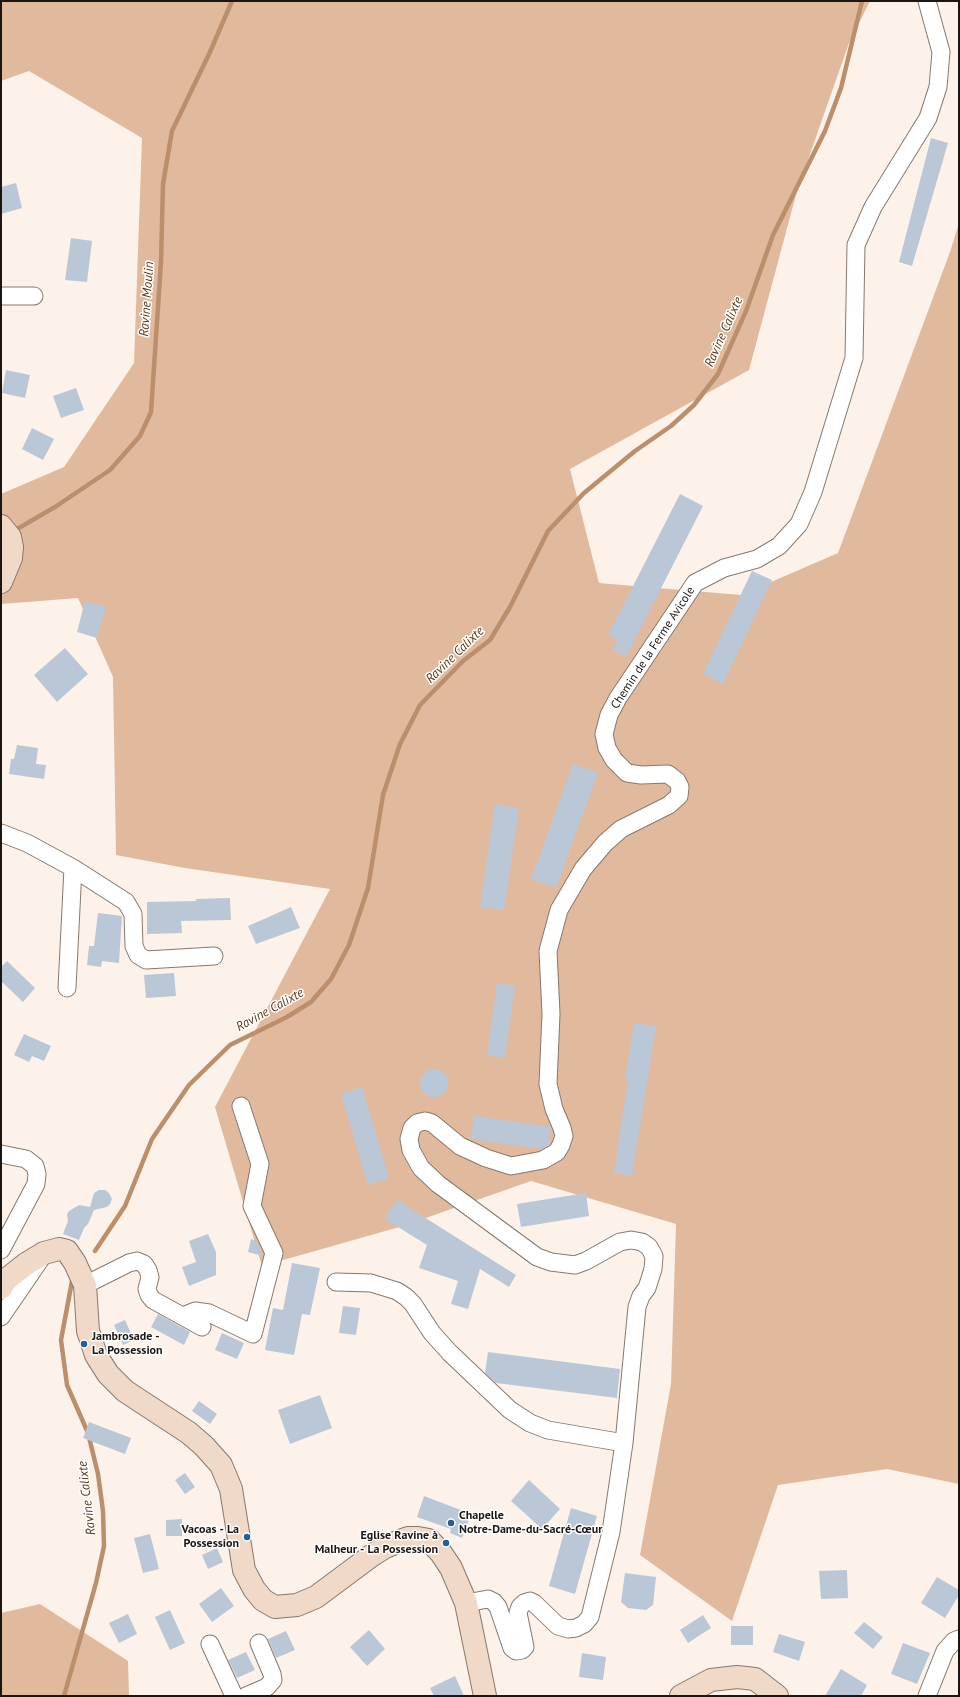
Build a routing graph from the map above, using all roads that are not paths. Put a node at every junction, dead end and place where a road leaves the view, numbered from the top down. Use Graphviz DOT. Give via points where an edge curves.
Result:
graph roads {
  1 [pos="927,1"];
  2 [pos="1,296"];
  3 [pos="34,296"];
  4 [pos="1,526"];
  5 [pos="1,582"];
  6 [pos="1,833"];
  7 [pos="73,868"];
  8 [pos="214,956"];
  9 [pos="67,988"];
  10 [pos="241,1106"];
  11 [pos="1,1154"];
  12 [pos="1,1250"];
  13 [pos="44,1253"];
  14 [pos="336,1282"];
  15 [pos="85,1285"];
  16 [pos="1,1288"];
  17 [pos="183,1316"];
  18 [pos="1,1317"];
  19 [pos="202,1327"];
  20 [pos="624,1443"];
  21 [pos="466,1603"];
  22 [pos="959,1639"];
  23 [pos="259,1643"];
  24 [pos="210,1644"];
  25 [pos="234,1696"];
  26 [pos="246,1696"];
  27 [pos="486,1696"];
  28 [pos="681,1696"];
  29 [pos="777,1696"];
  30 [pos="927,1696"];
  1 -- 20 [label="street, Chemin de la Ferme Avicole" via="941,52 938,87 928,118 873,207 856,245 854,358 813,492 799,524 779,546 757,559 724,568 695,583 618,698 609,716 604,734 607,748 614,760 627,773 668,774 677,780 680,787 679,796 669,805 621,829 605,844 583,869 559,910 548,951 552,1014 548,1084 564,1136 561,1145 557,1152 543,1160 511,1166 460,1146 432,1123 425,1121 417,1123 412,1128 409,1139 411,1150 421,1168 438,1184 537,1257 564,1265 586,1261 620,1242 630,1240 642,1242 650,1247 654,1256 653,1269 637,1307"];
  2 -- 3 [label="street"];
  4 -- 5 [label="main road" via="10,537 12,547 11,558"];
  6 -- 7 [label="street" via="27,843"];
  7 -- 8 [label="street" via="126,902 133,914 134,946 138,955 146,960"];
  7 -- 9 [label="street"];
  10 -- 17 [label="street" via="260,1164 252,1206 274,1253 253,1334 209,1312"];
  11 -- 12 [label="street" via="26,1159 35,1166 37,1174 36,1184"];
  13 -- 15 [label="main road" via="59,1249 67,1251"];
  13 -- 16 [label="main road" via="7,1279"];
  13 -- 18 [label="street"];
  14 -- 20 [label="street" via="371,1283 397,1291 406,1297 450,1353 510,1410 530,1423 548,1430"];
  15 -- 17 [label="street" via="137,1261 144,1264 148,1270 149,1295"];
  15 -- 21 [label="main road" via="88,1331 96,1355 108,1374 125,1391 189,1433 221,1465 231,1489 244,1570 263,1600 275,1607 297,1605 316,1597 385,1547 408,1538 418,1538 429,1540 441,1553 451,1568"];
  17 -- 19 [label="street"];
  20 -- 21 [label="street, Chemin de la Ferme Avicole" via="611,1532 590,1616 584,1624 568,1630 558,1626 534,1603 524,1603 518,1613 525,1647 516,1651 512,1648 496,1604 488,1599"];
  21 -- 27 [label="main road"];
  22 -- 30 [label="street" via="945,1651"];
  23 -- 26 [label="street" via="273,1680 267,1687"];
  24 -- 25 [label="street"];
  28 -- 29 [label="main road" via="711,1680 738,1677 755,1680"];
}
